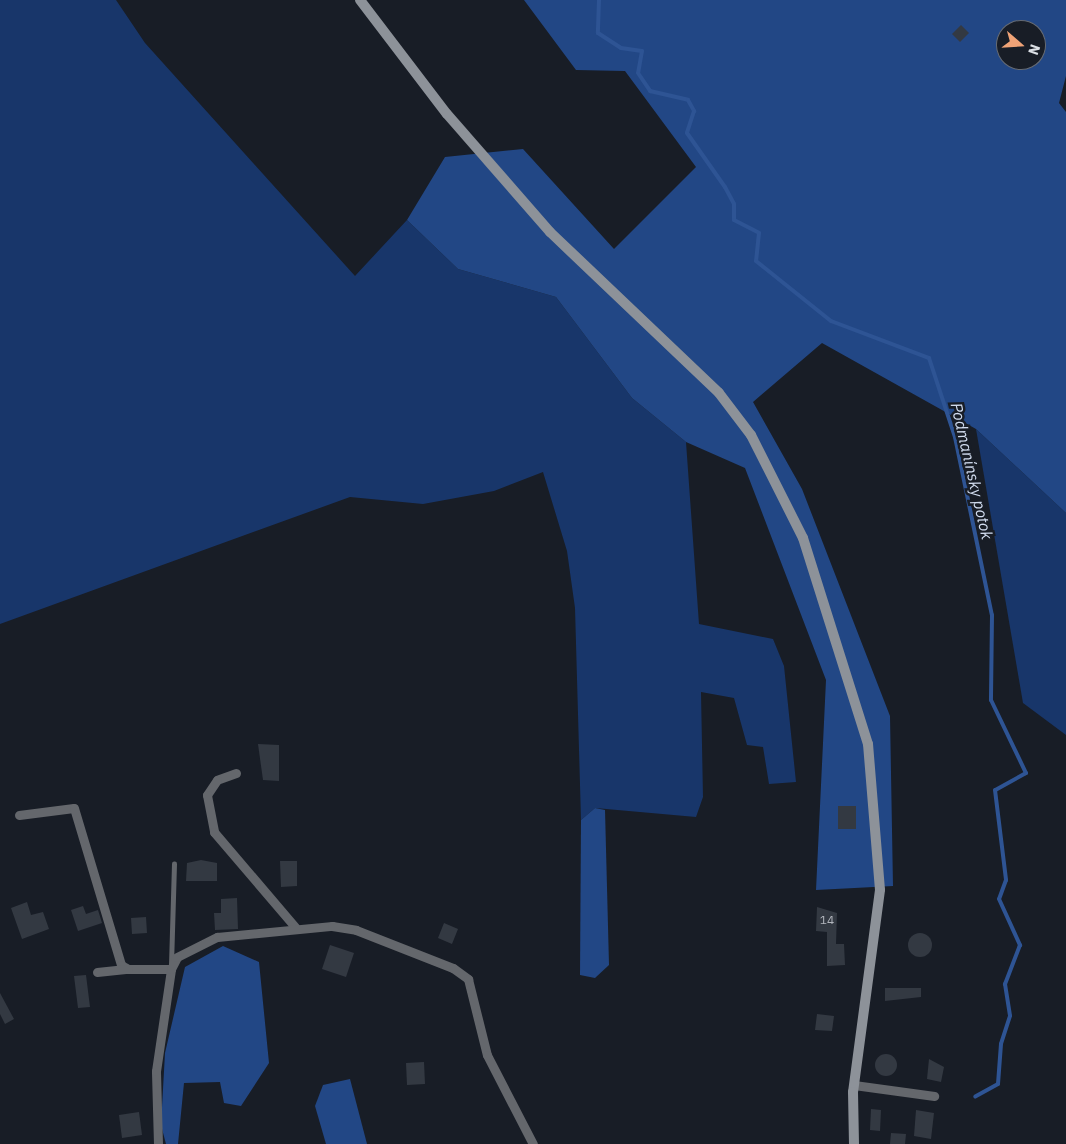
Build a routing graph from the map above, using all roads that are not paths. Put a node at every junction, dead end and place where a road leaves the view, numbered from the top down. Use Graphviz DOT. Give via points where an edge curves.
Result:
graph roads {
  1 [pos="360,0"];
  2 [pos="236,774"];
  3 [pos="19,815"];
  4 [pos="174,864"];
  5 [pos="295,927"];
  6 [pos="128,969"];
  7 [pos="171,969"];
  8 [pos="96,972"];
  9 [pos="854,1085"];
  10 [pos="934,1096"];
  11 [pos="158,1144"];
  12 [pos="533,1144"];
  13 [pos="854,1144"];
  1 -- 9 [label="street" via="447,114 550,232 719,393 751,435 803,538 868,744 880,890"];
  2 -- 5 [label="street" via="217,780 207,795 214,832"];
  3 -- 6 [label="street" via="74,808 117,957"];
  4 -- 7 [label="lane"];
  5 -- 7 [label="street" via="217,937 177,957"];
  5 -- 12 [label="street" via="356,930 453,968 468,979 487,1055"];
  6 -- 7 [label="street"];
  6 -- 8 [label="street"];
  7 -- 11 [label="street" via="156,1071"];
  9 -- 10 [label="street"];
  9 -- 13 [label="street"];
}
